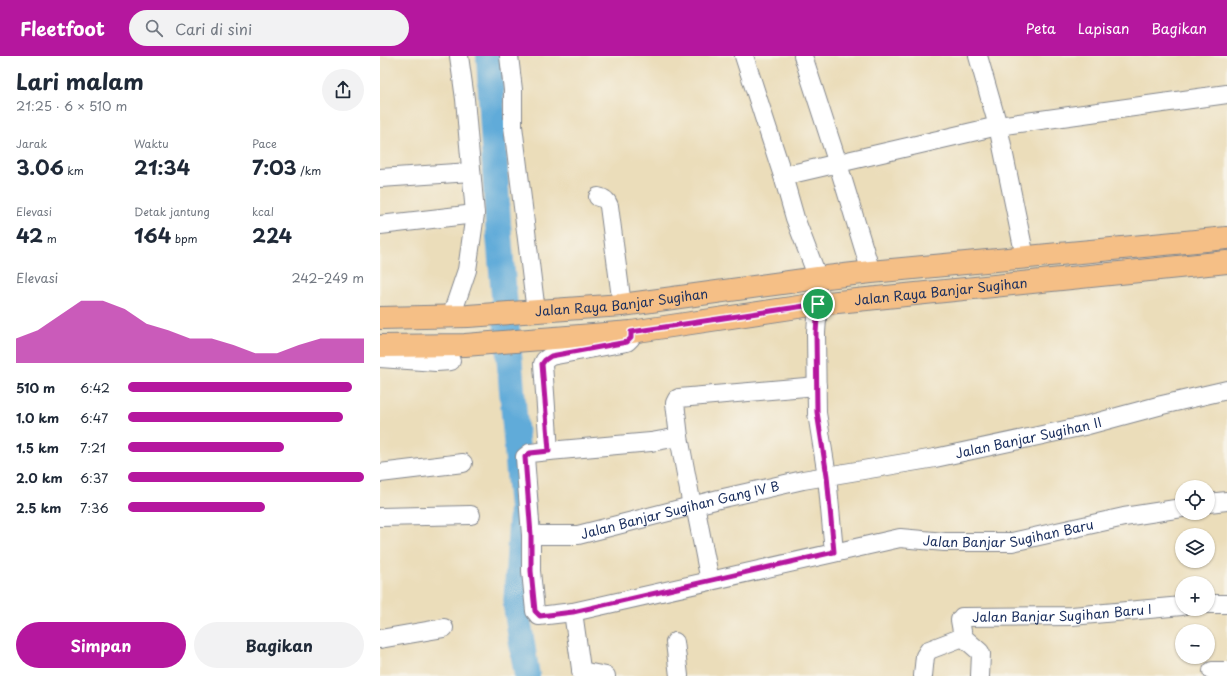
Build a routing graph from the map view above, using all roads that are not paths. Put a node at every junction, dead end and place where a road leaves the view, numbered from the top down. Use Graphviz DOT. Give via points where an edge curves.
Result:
graph roads {
  1 [pos="459,56"];
  2 [pos="509,56"];
  3 [pos="744,56"];
  4 [pos="803,56"];
  5 [pos="978,56"];
  6 [pos="1227,94"];
  7 [pos="998,126"];
  8 [pos="838,164"];
  9 [pos="471,172"];
  10 [pos="783,176"];
  11 [pos="380,178"];
  12 [pos="598,197"];
  13 [pos="474,214"];
  14 [pos="380,225"];
  15 [pos="1219,238"];
  16 [pos="1025,257"];
  17 [pos="1221,262"];
  18 [pos="872,272"];
  19 [pos="818,278"];
  20 [pos="818,304"];
  21 [pos="622,305"];
  22 [pos="526,312"];
  23 [pos="460,316"];
  24 [pos="380,318"];
  25 [pos="631,332"];
  26 [pos="380,346"];
  27 [pos="380,358"];
  28 [pos="451,361"];
  29 [pos="816,386"];
  30 [pos="1227,390"];
  31 [pos="680,438"];
  32 [pos="549,451"];
  33 [pos="463,463"];
  34 [pos="380,473"];
  35 [pos="827,476"];
  36 [pos="1227,501"];
  37 [pos="1215,502"];
  38 [pos="694,506"];
  39 [pos="1175,509"];
  40 [pos="471,515"];
  41 [pos="380,517"];
  42 [pos="531,535"];
  43 [pos="834,552"];
  44 [pos="710,580"];
  45 [pos="1215,604"];
  46 [pos="1227,604"];
  47 [pos="1175,607"];
  48 [pos="573,612"];
  49 [pos="444,628"];
  50 [pos="380,638"];
  51 [pos="963,638"];
  52 [pos="675,642"];
  53 [pos="581,673"];
  54 [pos="606,676"];
  55 [pos="679,676"];
  56 [pos="923,676"];
  57 [pos="980,676"];
  1 -- 9 [label="street"];
  2 -- 22 [label="street"];
  3 -- 10 [label="street"];
  4 -- 8 [label="street"];
  5 -- 7 [label="street"];
  6 -- 7 [label="street"];
  7 -- 8 [label="street"];
  7 -- 16 [label="street"];
  8 -- 10 [label="street"];
  8 -- 18 [label="street"];
  9 -- 11 [label="street"];
  9 -- 13 [label="street"];
  10 -- 19 [label="street" via="795,218"];
  12 -- 21 [label="street" via="604,198 609,206"];
  13 -- 14 [label="street"];
  13 -- 23 [label="street"];
  15 -- 16 [label="main road, Jalan Raya Banjar Sugihan"];
  15 -- 17 [label="main road"];
  16 -- 18 [label="main road, Jalan Raya Banjar Sugihan"];
  17 -- 20 [label="main road, Jalan Raya Banjar Sugihan"];
  18 -- 19 [label="main road, Jalan Raya Banjar Sugihan"];
  19 -- 21 [label="main road, Jalan Raya Banjar Sugihan"];
  20 -- 25 [label="main road, Jalan Raya Banjar Sugihan"];
  20 -- 29 [label="street"];
  21 -- 22 [label="main road, Jalan Raya Banjar Sugihan"];
  22 -- 23 [label="main road, Jalan Raya Banjar Sugihan"];
  23 -- 24 [label="main road, Jalan Raya Banjar Sugihan"];
  25 -- 26 [label="main road, Jalan Raya Banjar Sugihan" via="465,345"];
  25 -- 32 [label="street" via="631,338 627,342 551,356 542,364"];
  27 -- 28 [label="street"];
  29 -- 31 [label="street" via="679,398 675,403"];
  29 -- 35 [label="street" via="817,412"];
  30 -- 35 [label="street, Jalan Banjar Sugihan II" via="1084,426 935,458"];
  31 -- 32 [label="street"];
  31 -- 38 [label="street"];
  32 -- 42 [label="street" via="530,453 525,457"];
  33 -- 34 [label="street"];
  35 -- 38 [label="street, Jalan Banjar Sugihan Gang IV B"];
  35 -- 43 [label="street"];
  36 -- 37 [label="street"];
  38 -- 42 [label="street, Jalan Banjar Sugihan Gang IV B" via="578,535"];
  38 -- 44 [label="street"];
  39 -- 43 [label="street, Jalan Banjar Sugihan Baru" via="1124,517 1012,542 946,542 900,538"];
  40 -- 41 [label="street"];
  42 -- 48 [label="street, Jalan Banjar Sugihan Baru" via="535,611 540,616"];
  43 -- 44 [label="street, Jalan Banjar Sugihan Baru"];
  44 -- 48 [label="street, Jalan Banjar Sugihan Baru"];
  45 -- 46 [label="street"];
  47 -- 51 [label="street, Jalan Banjar Sugihan Baru I" via="1072,616 962,617 960,620"];
  48 -- 53 [label="street"];
  49 -- 50 [label="street"];
  51 -- 56 [label="street" via="929,650 925,656"];
  51 -- 57 [label="street" via="981,654"];
  52 -- 55 [label="street"];
  53 -- 54 [label="street"];
}
